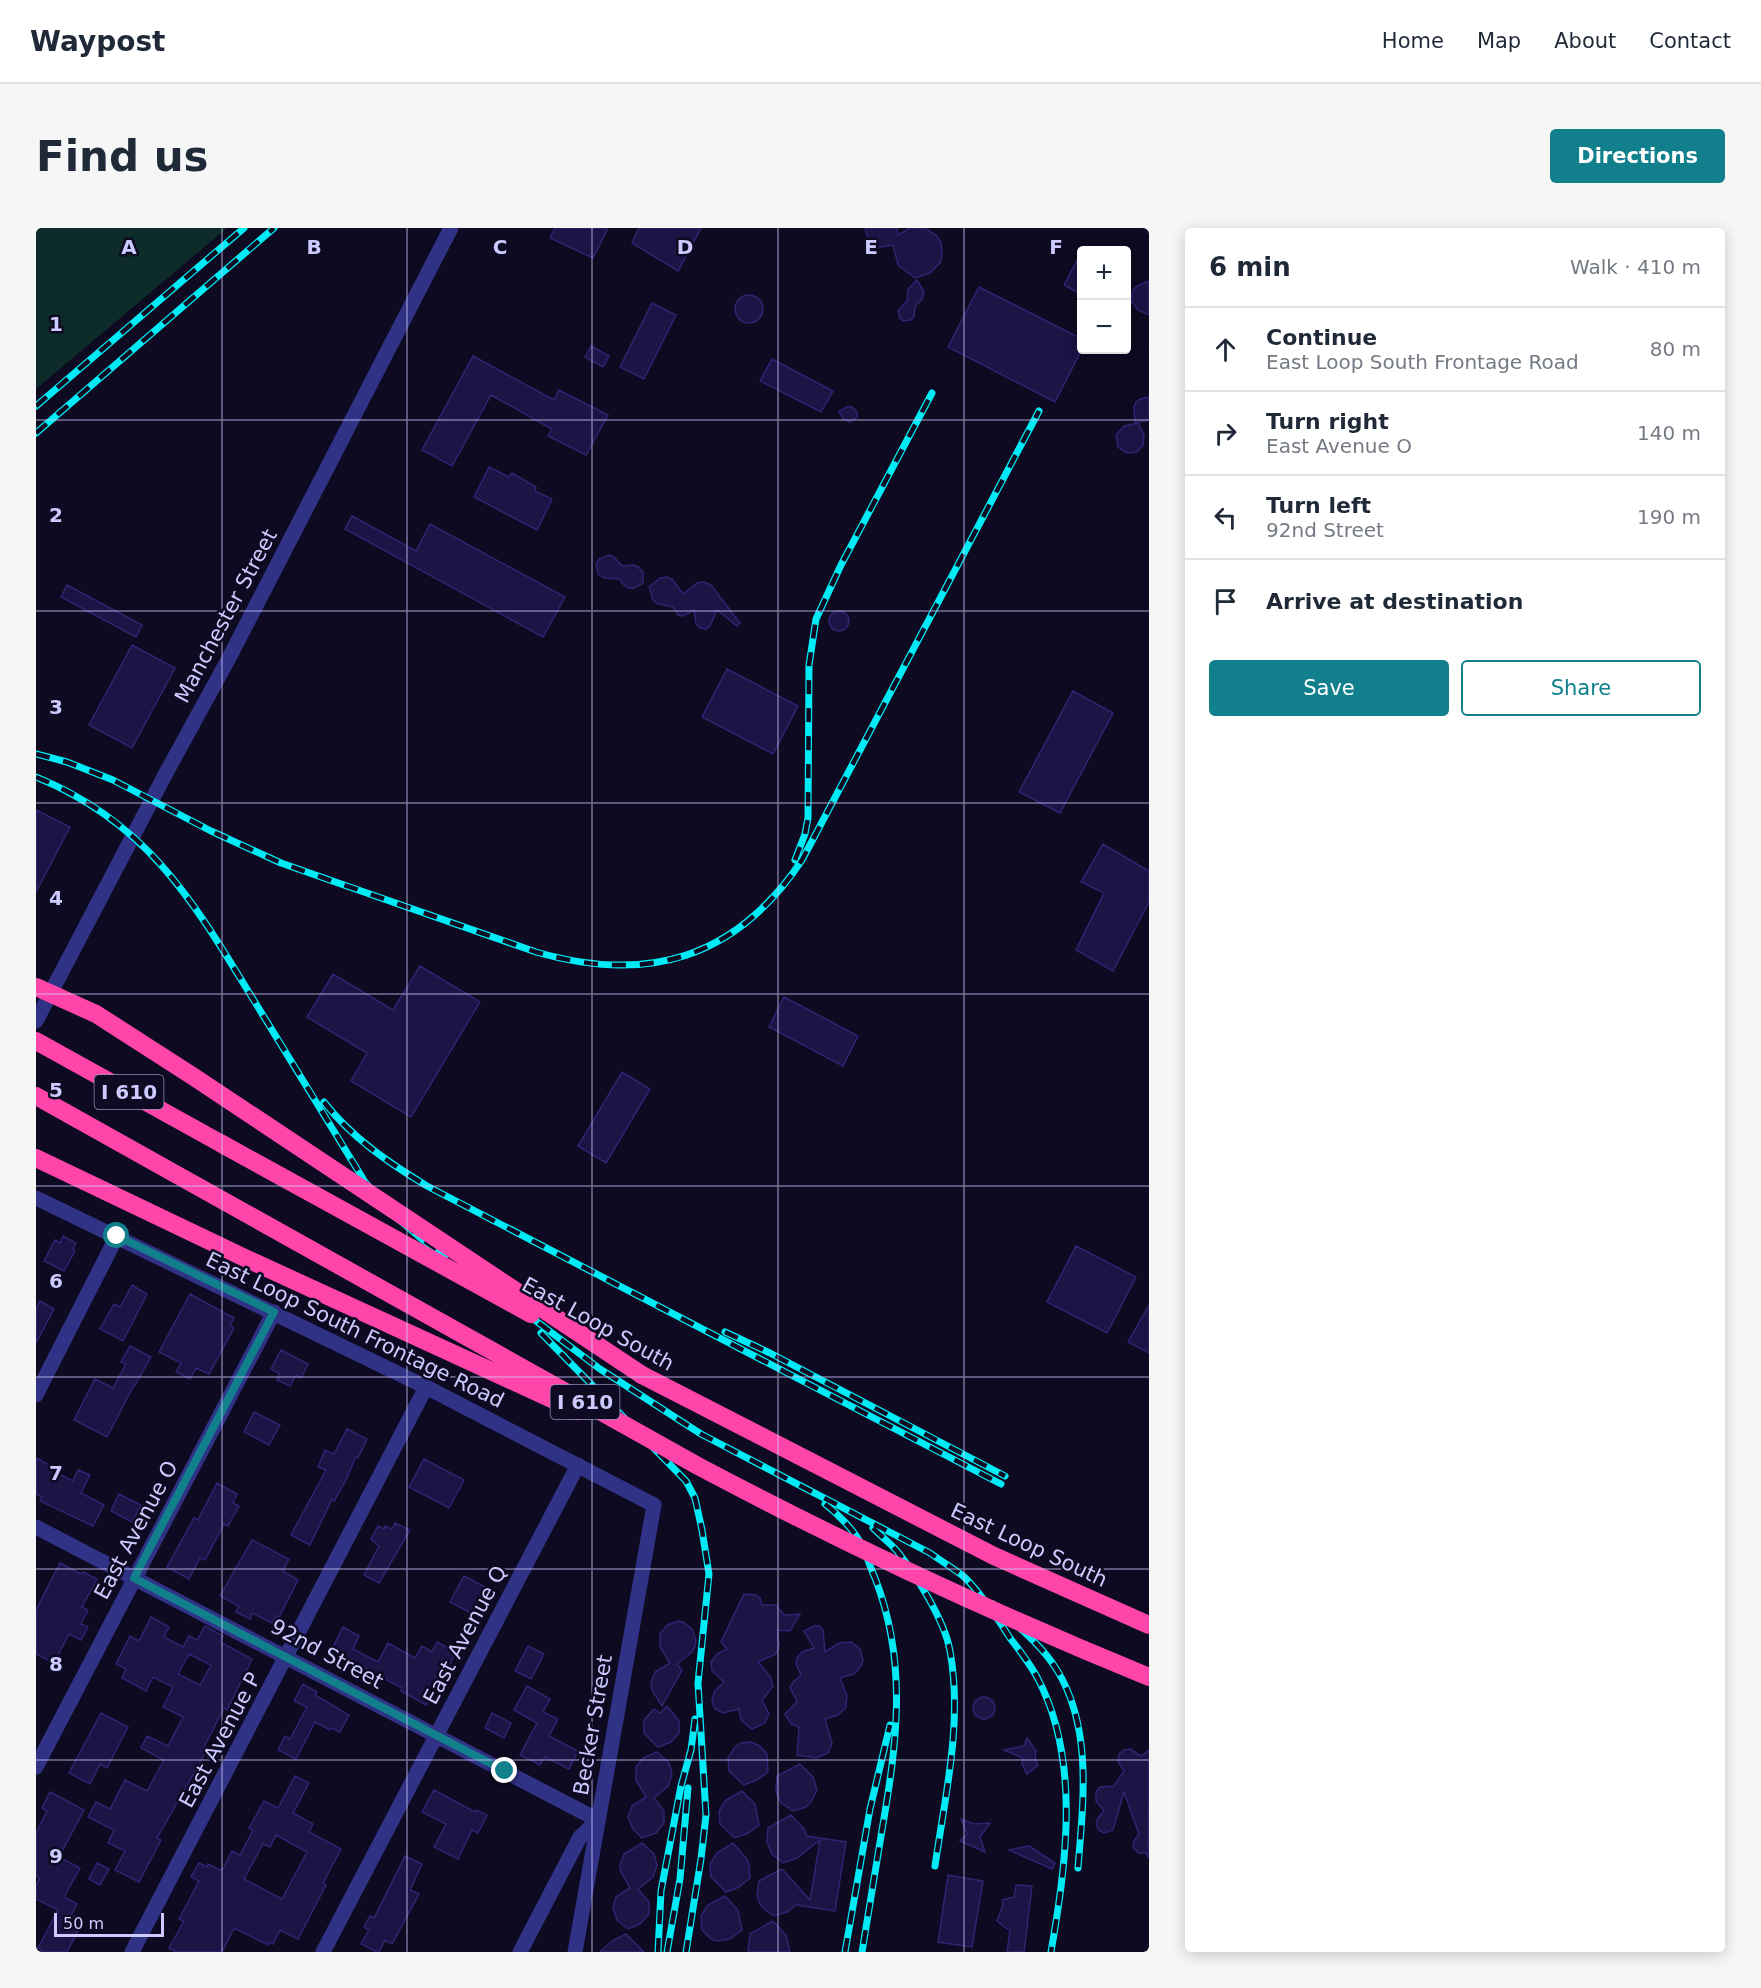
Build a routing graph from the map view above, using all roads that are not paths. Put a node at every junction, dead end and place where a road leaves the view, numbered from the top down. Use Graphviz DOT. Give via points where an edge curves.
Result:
graph roads {
  1 [pos="451,228"];
  2 [pos="36,987"];
  3 [pos="36,1021"];
  4 [pos="36,1041"];
  5 [pos="36,1096"];
  6 [pos="36,1158"];
  7 [pos="36,1198"];
  8 [pos="117,1236"];
  9 [pos="274,1312"];
  10 [pos="642,1375"];
  11 [pos="426,1387"];
  12 [pos="36,1395"];
  13 [pos="578,1465"];
  14 [pos="698,1466"];
  15 [pos="654,1505"];
  16 [pos="36,1527"];
  17 [pos="134,1578"];
  18 [pos="1149,1625"];
  19 [pos="287,1657"];
  20 [pos="1149,1677"];
  21 [pos="437,1735"];
  22 [pos="36,1767"];
  23 [pos="598,1820"];
  24 [pos="132,1952"];
  25 [pos="323,1952"];
  26 [pos="520,1952"];
  27 [pos="575,1952"];
  1 -- 3 [label="street, Manchester Street"];
  2 -- 10 [label="highway, bridge" via="96,1014"];
  4 -- 10 [label="highway, East Loop South / I 610, bridge"];
  5 -- 14 [label="highway, I 610, bridge"];
  6 -- 14 [label="highway, bridge"];
  7 -- 8 [label="street, East Loop South Frontage Road"];
  8 -- 9 [label="street, East Loop South Frontage Road"];
  8 -- 12 [label="street"];
  9 -- 11 [label="street, East Loop South Frontage Road"];
  9 -- 17 [label="street, East Avenue O"];
  10 -- 18 [label="highway, East Loop South / I 610" via="994,1556"];
  11 -- 13 [label="street, East Loop South Frontage Road"];
  11 -- 19 [label="street, East Avenue P"];
  13 -- 15 [label="street, East Loop South Frontage Road"];
  13 -- 21 [label="street, East Avenue Q"];
  14 -- 20 [label="highway, I 610, bridge" via="785,1513 1011,1619"];
  15 -- 23 [label="street, Becker Street"];
  16 -- 17 [label="street, 92nd Street"];
  17 -- 19 [label="street, 92nd Street"];
  17 -- 22 [label="street, East Avenue O"];
  19 -- 21 [label="street, 92nd Street"];
  19 -- 24 [label="street, East Avenue P"];
  21 -- 23 [label="street, 92nd Street"];
  21 -- 25 [label="street, East Avenue Q"];
  23 -- 26 [label="street" via="580,1837"];
  23 -- 27 [label="street, Becker Street"];
}
